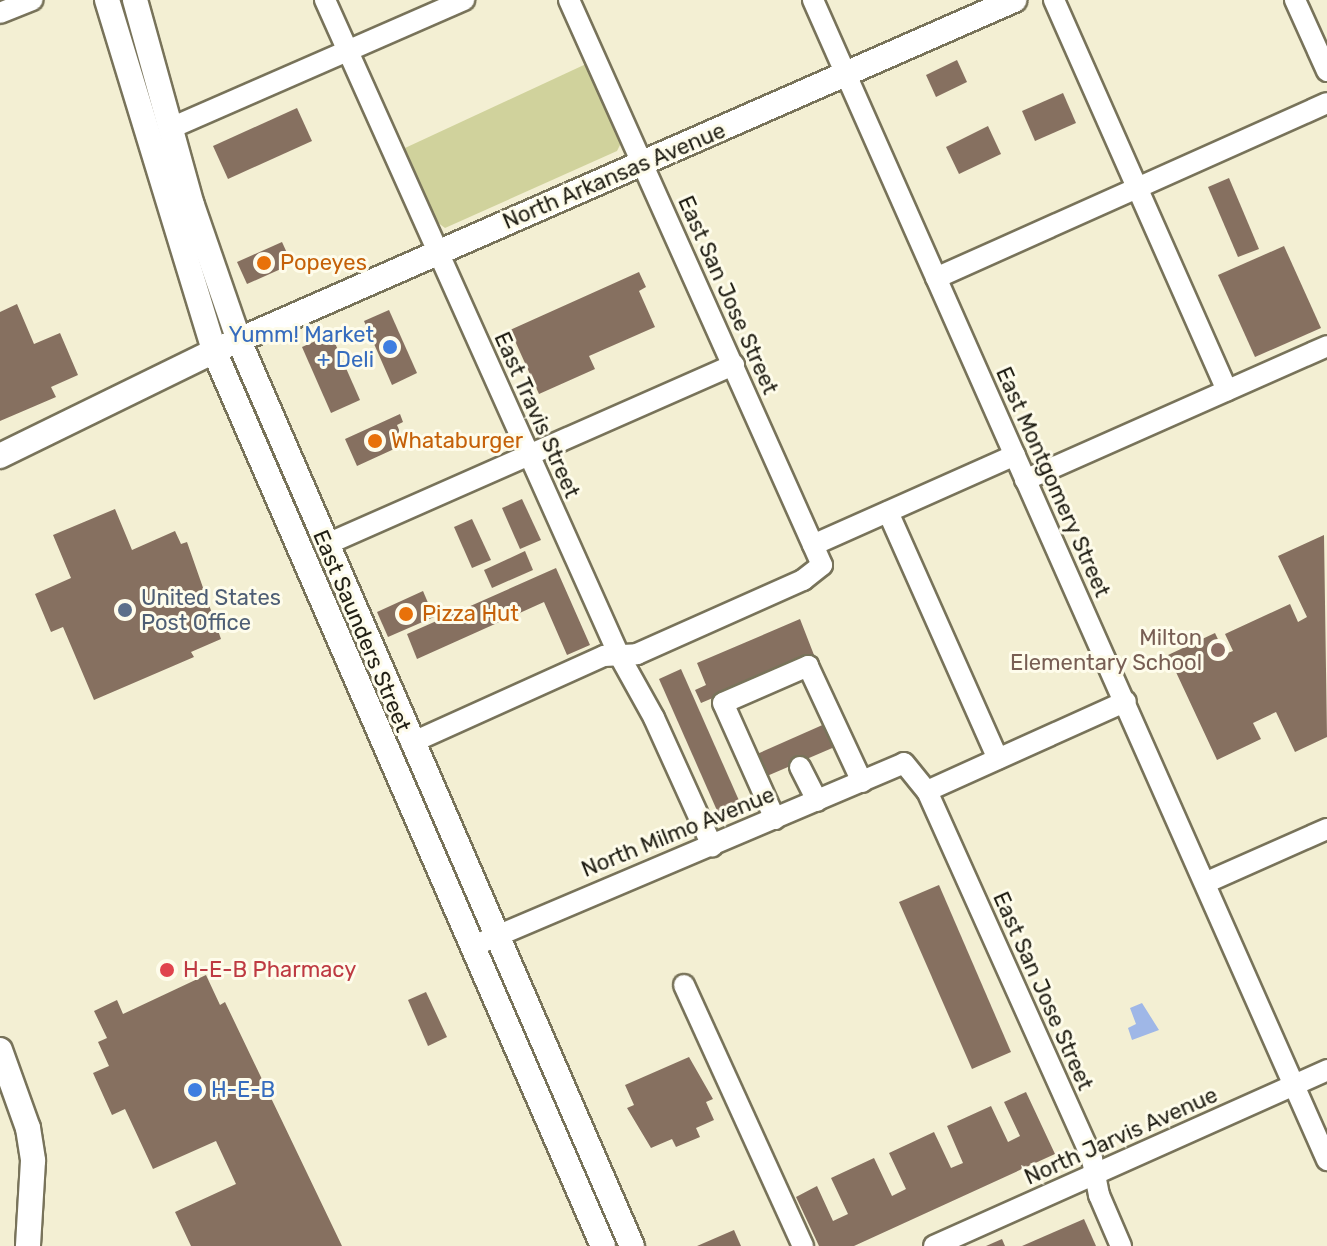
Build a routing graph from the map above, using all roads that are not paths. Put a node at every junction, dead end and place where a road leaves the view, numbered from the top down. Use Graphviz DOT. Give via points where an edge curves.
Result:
graph roads {
  1 [pos="33,0"];
  2 [pos="107,0"];
  3 [pos="135,0"];
  4 [pos="325,0"];
  5 [pos="464,0"];
  6 [pos="569,0"];
  7 [pos="813,0"];
  8 [pos="1014,0"];
  9 [pos="1054,0"];
  10 [pos="1295,0"];
  11 [pos="0,13"];
  12 [pos="348,51"];
  13 [pos="1327,71"];
  14 [pos="846,75"];
  15 [pos="1327,103"];
  16 [pos="171,128"];
  17 [pos="642,163"];
  18 [pos="1137,187"];
  19 [pos="438,252"];
  20 [pos="936,278"];
  21 [pos="239,341"];
  22 [pos="1327,346"];
  23 [pos="214,351"];
  24 [pos="734,365"];
  25 [pos="1227,390"];
  26 [pos="1015,455"];
  27 [pos="0,456"];
  28 [pos="528,457"];
  29 [pos="1025,480"];
  30 [pos="888,512"];
  31 [pos="325,545"];
  32 [pos="813,545"];
  33 [pos="327,616"];
  34 [pos="619,655"];
  35 [pos="1126,701"];
  36 [pos="411,743"];
  37 [pos="998,759"];
  38 [pos="904,763"];
  39 [pos="800,767"];
  40 [pos="862,782"];
  41 [pos="430,786"];
  42 [pos="927,791"];
  43 [pos="817,801"];
  44 [pos="775,819"];
  45 [pos="1327,829"];
  46 [pos="712,846"];
  47 [pos="1205,883"];
  48 [pos="496,935"];
  49 [pos="471,947"];
  50 [pos="684,985"];
  51 [pos="0,1050"];
  52 [pos="1327,1070"];
  53 [pos="1295,1084"];
  54 [pos="564,1157"];
  55 [pos="1327,1160"];
  56 [pos="1095,1175"];
  57 [pos="628,1238"];
  58 [pos="28,1246"];
  59 [pos="603,1246"];
  60 [pos="803,1246"];
  61 [pos="934,1246"];
  62 [pos="1121,1246"];
  1 -- 11 [label="street"];
  2 -- 23 [label="main road, East Saunders Street"];
  3 -- 16 [label="main road, East Saunders Street"];
  4 -- 12 [label="street, East Travis Street"];
  5 -- 12 [label="street"];
  6 -- 17 [label="street, East San Jose Street"];
  7 -- 14 [label="street, East Montgomery Street"];
  8 -- 14 [label="main road, North Arkansas Avenue"];
  9 -- 18 [label="street"];
  10 -- 13 [label="street"];
  12 -- 16 [label="street"];
  12 -- 19 [label="street, East Travis Street"];
  14 -- 17 [label="main road, North Arkansas Avenue"];
  14 -- 20 [label="street, East Montgomery Street"];
  15 -- 18 [label="street"];
  16 -- 21 [label="main road, East Saunders Street"];
  17 -- 19 [label="main road, North Arkansas Avenue"];
  17 -- 24 [label="street, East San Jose Street"];
  18 -- 20 [label="street"];
  18 -- 25 [label="street"];
  19 -- 21 [label="main road, North Arkansas Avenue"];
  19 -- 28 [label="street, East Travis Street"];
  20 -- 26 [label="street, East Montgomery Street"];
  21 -- 23 [label="main road, North Arkansas Avenue"];
  21 -- 31 [label="main road, East Saunders Street"];
  22 -- 25 [label="street"];
  23 -- 27 [label="main road, North Arkansas Avenue"];
  23 -- 33 [label="main road, East Saunders Street"];
  24 -- 28 [label="street"];
  24 -- 32 [label="street, East San Jose Street"];
  25 -- 29 [label="street"];
  26 -- 29 [label="street, East Montgomery Street"];
  26 -- 30 [label="street"];
  28 -- 31 [label="street"];
  28 -- 34 [label="street, East Travis Street"];
  29 -- 35 [label="street, East Montgomery Street"];
  30 -- 32 [label="street"];
  30 -- 37 [label="street"];
  31 -- 36 [label="main road, East Saunders Street"];
  32 -- 34 [label="street, East San Jose Street" via="822,565 803,580 651,648"];
  33 -- 41 [label="main road" via="346,625 396,743 412,770"];
  33 -- 49 [label="main road, East Saunders Street"];
  34 -- 36 [label="street" via="604,656"];
  34 -- 46 [label="street, East Travis Street"];
  35 -- 37 [label="street"];
  35 -- 47 [label="street, East Montgomery Street"];
  36 -- 41 [label="main road, East Saunders Street"];
  37 -- 42 [label="street"];
  38 -- 40 [label="street, North Milmo Avenue"];
  38 -- 42 [label="street, East San Jose Street"];
  39 -- 43 [label="street"];
  40 -- 43 [label="street, North Milmo Avenue"];
  40 -- 44 [label="street" via="808,666 723,703"];
  41 -- 48 [label="main road, East Saunders Street"];
  42 -- 56 [label="street, East San Jose Street"];
  43 -- 44 [label="street, North Milmo Avenue"];
  44 -- 46 [label="street, North Milmo Avenue"];
  45 -- 47 [label="street"];
  46 -- 48 [label="street, North Milmo Avenue"];
  47 -- 53 [label="street, East Montgomery Street"];
  48 -- 49 [label="street, North Milmo Avenue"];
  48 -- 57 [label="main road, East Saunders Street"];
  49 -- 54 [label="main road, East Saunders Street"];
  50 -- 60 [label="street"];
  51 -- 58 [label="main road" via="28,1128 33,1161"];
  52 -- 53 [label="street, North Jarvis Avenue"];
  53 -- 55 [label="street, East Montgomery Street"];
  53 -- 56 [label="street, North Jarvis Avenue"];
  54 -- 57 [label="main road" via="580,1165 606,1218"];
  54 -- 59 [label="main road, East Saunders Street"];
  56 -- 61 [label="street, North Jarvis Avenue"];
  56 -- 62 [label="street, East San Jose Street"];
}
